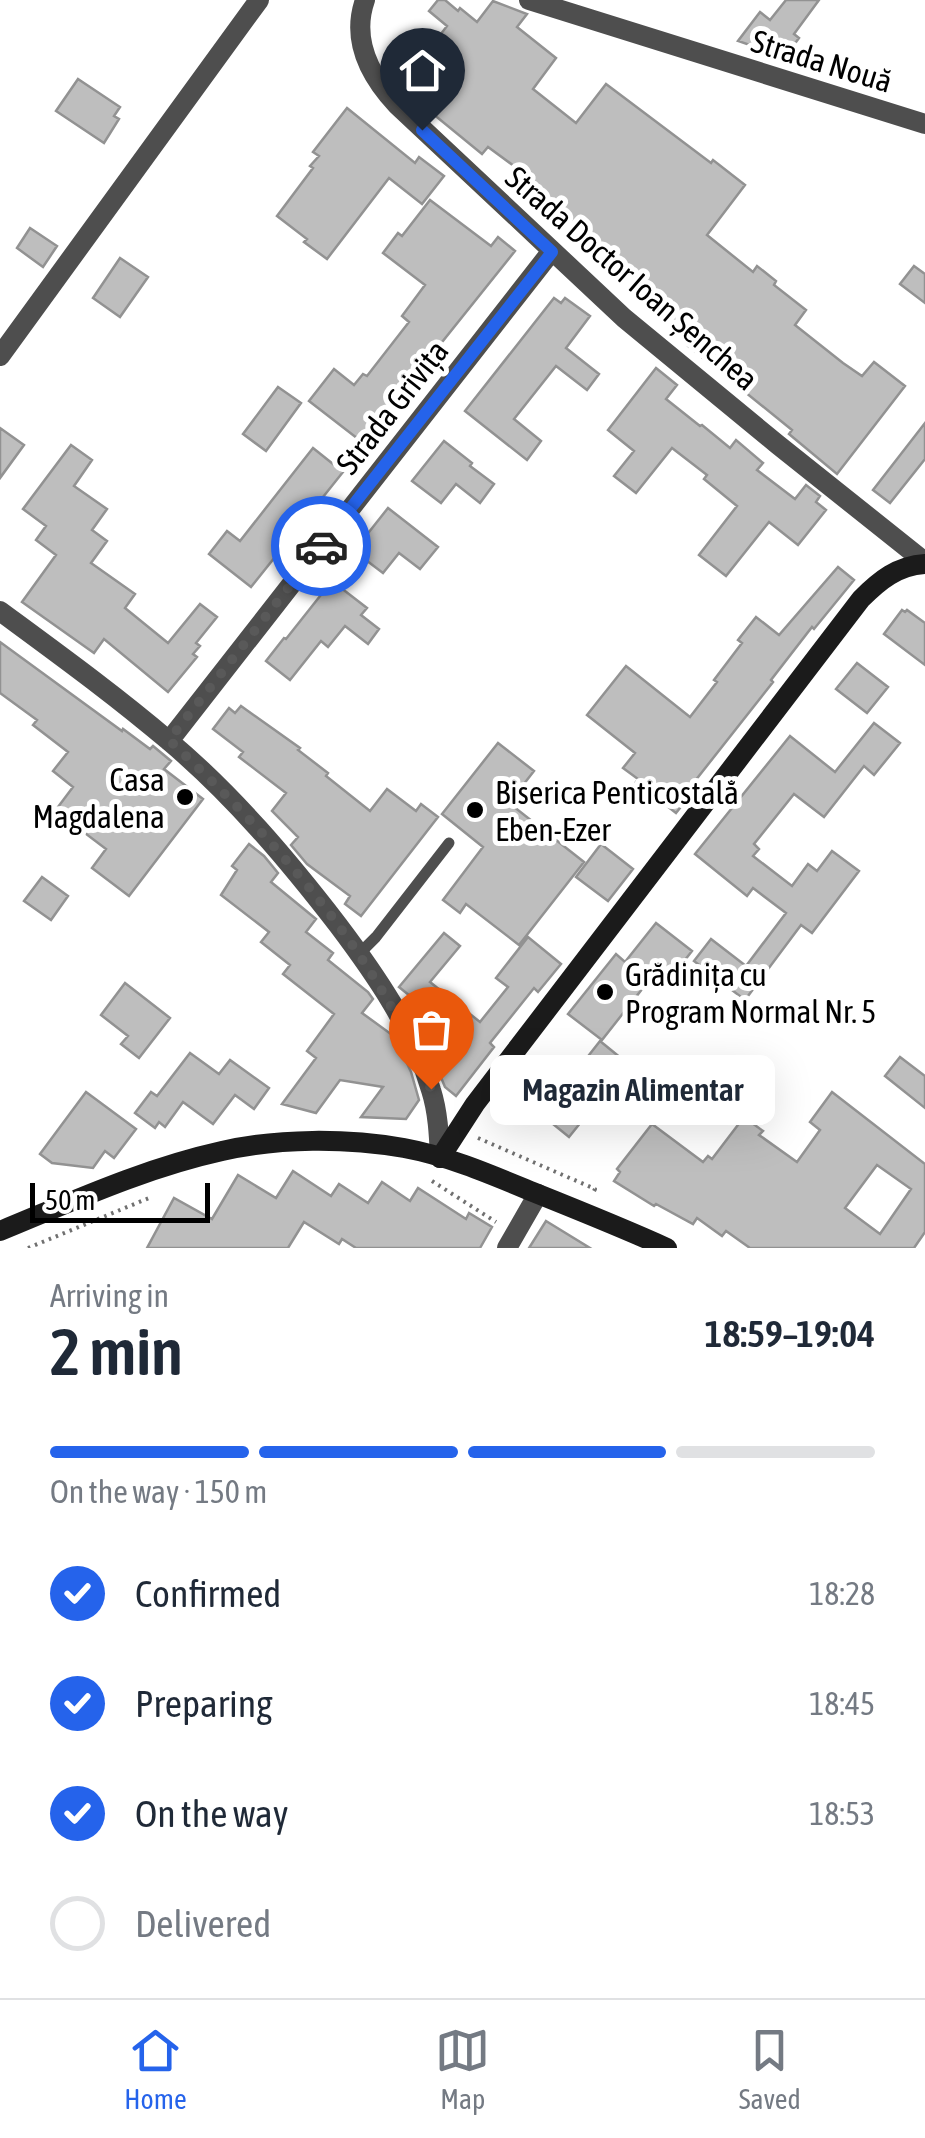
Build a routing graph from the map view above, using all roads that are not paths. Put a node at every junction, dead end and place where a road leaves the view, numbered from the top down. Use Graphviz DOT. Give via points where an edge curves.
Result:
graph roads {
  1 [pos="259,0"];
  2 [pos="365,0"];
  3 [pos="530,0"];
  4 [pos="925,124"];
  5 [pos="552,252"];
  6 [pos="0,356"];
  7 [pos="925,563"];
  8 [pos="0,611"];
  9 [pos="169,740"];
  10 [pos="449,843"];
  11 [pos="360,954"];
  12 [pos="440,1158"];
  13 [pos="538,1194"];
  14 [pos="0,1231"];
  15 [pos="507,1248"];
  16 [pos="667,1248"];
  1 -- 6 [label="street"];
  2 -- 5 [label="street, Strada Doctor Ioan Șenchea" via="361,36 378,85"];
  3 -- 4 [label="street, Strada Nouă"];
  5 -- 7 [label="street, Strada Doctor Ioan Șenchea"];
  5 -- 9 [label="street, Strada Grivița"];
  7 -- 12 [label="main road" via="891,572 861,600"];
  8 -- 9 [label="street"];
  9 -- 11 [label="street" via="264,834"];
  10 -- 11 [label="lane"];
  11 -- 12 [label="street" via="431,1089"];
  12 -- 13 [label="main road"];
  12 -- 14 [label="main road" via="336,1142 260,1144 118,1182"];
  13 -- 15 [label="street"];
  13 -- 16 [label="main road"];
}
